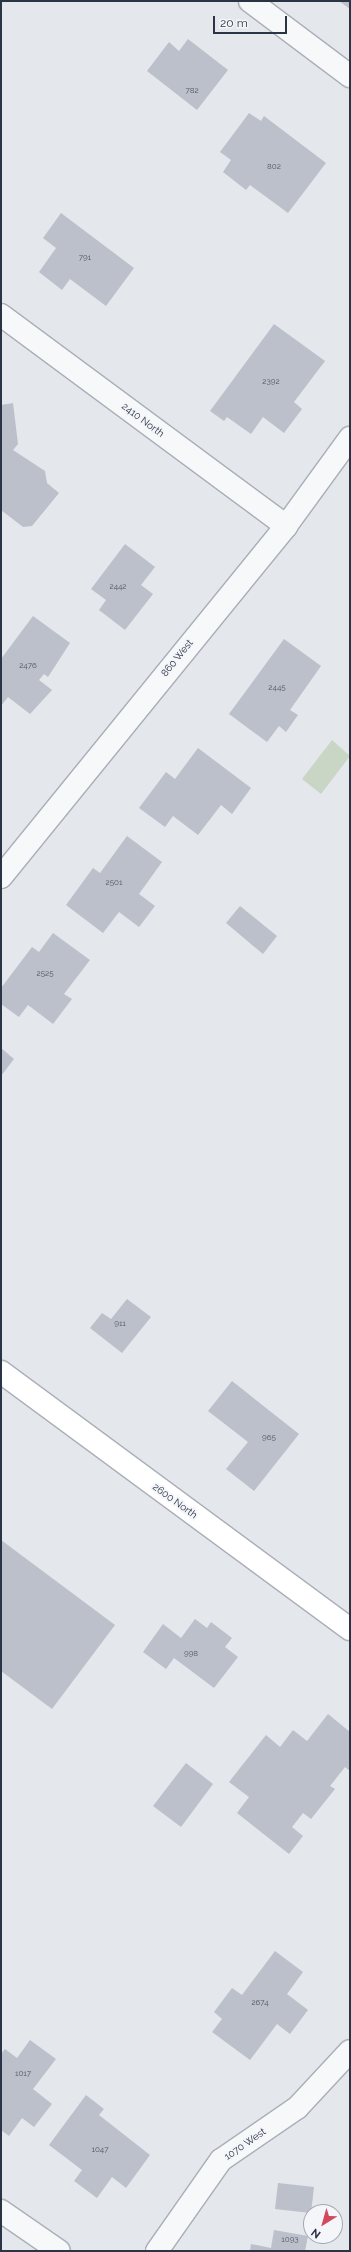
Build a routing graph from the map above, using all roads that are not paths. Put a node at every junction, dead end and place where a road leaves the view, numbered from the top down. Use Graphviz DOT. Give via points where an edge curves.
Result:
graph roads {
  1 [pos="250,1"];
  2 [pos="350,76"];
  3 [pos="1,315"];
  4 [pos="350,438"];
  5 [pos="286,526"];
  6 [pos="1,877"];
  7 [pos="1,1372"];
  8 [pos="350,1630"];
  9 [pos="350,2052"];
  10 [pos="1,2211"];
  11 [pos="59,2251"];
  12 [pos="157,2251"];
  1 -- 2 [label="street"];
  3 -- 5 [label="street, 2410 North"];
  4 -- 5 [label="street, 860 West"];
  5 -- 6 [label="street, 860 West"];
  7 -- 8 [label="street, 2600 North"];
  9 -- 12 [label="street, 1070 West" via="298,2107 221,2160"];
  10 -- 11 [label="street"];
}
